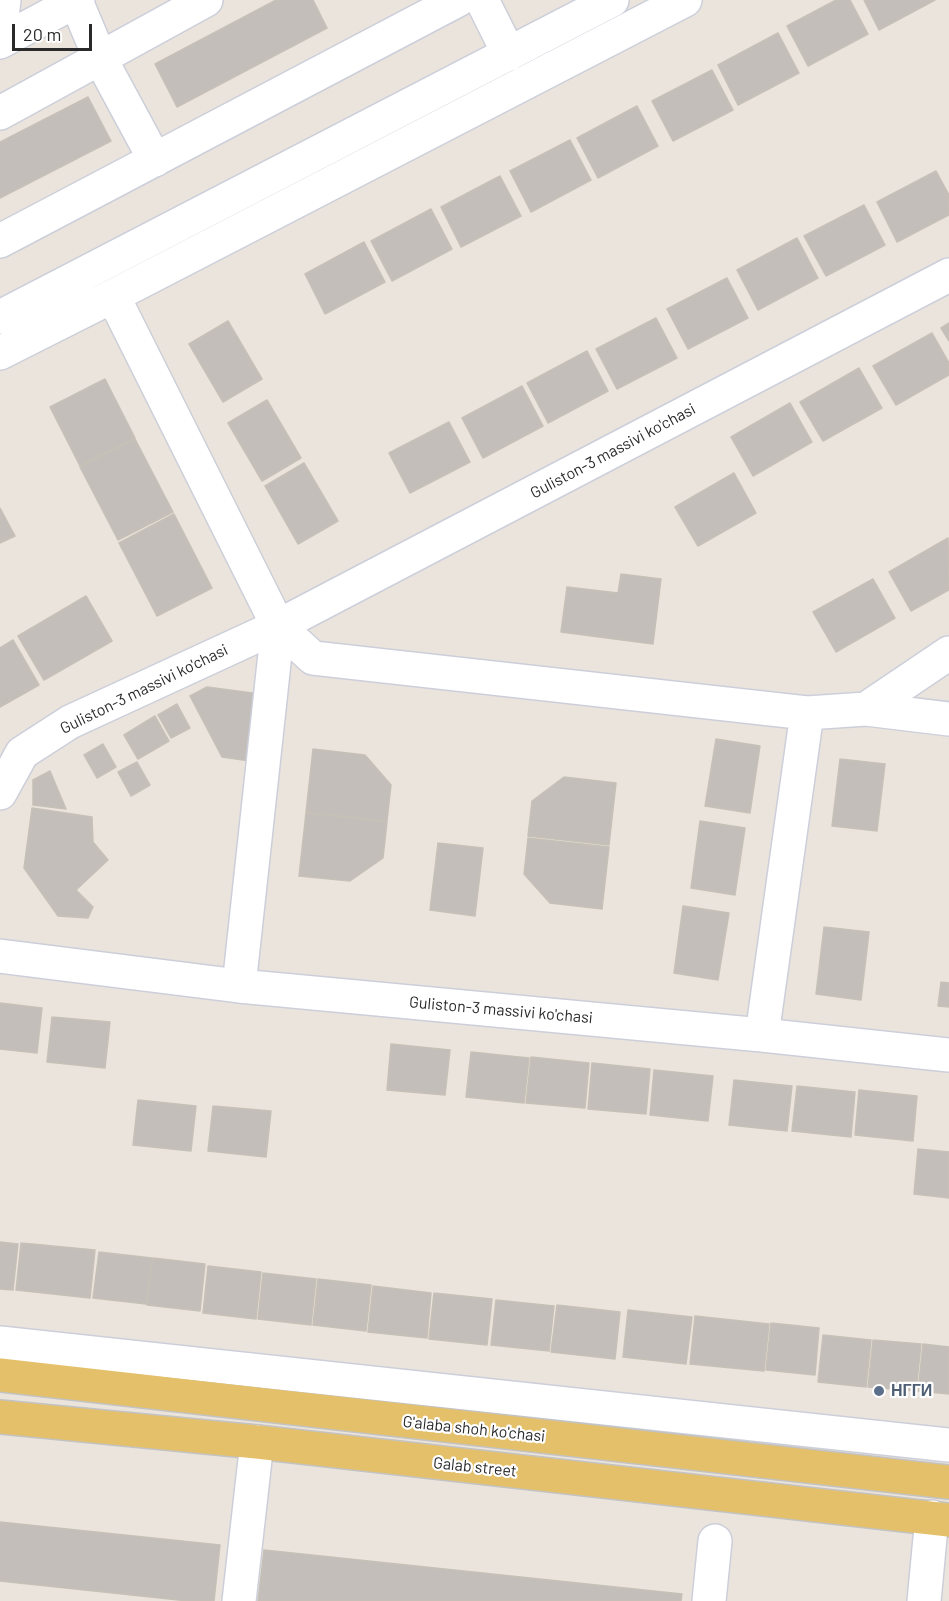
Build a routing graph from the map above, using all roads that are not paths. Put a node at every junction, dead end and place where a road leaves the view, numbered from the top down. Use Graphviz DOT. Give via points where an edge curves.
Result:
graph roads {
  1 [pos="4,0"];
  2 [pos="206,0"];
  3 [pos="458,0"];
  4 [pos="482,0"];
  5 [pos="612,0"];
  6 [pos="685,0"];
  7 [pos="77,1"];
  8 [pos="0,34"];
  9 [pos="0,42"];
  10 [pos="505,56"];
  11 [pos="100,58"];
  12 [pos="516,88"];
  13 [pos="0,113"];
  14 [pos="155,160"];
  15 [pos="0,241"];
  16 [pos="949,275"];
  17 [pos="113,296"];
  18 [pos="0,317"];
  19 [pos="0,352"];
  20 [pos="278,626"];
  21 [pos="949,653"];
  22 [pos="866,709"];
  23 [pos="807,712"];
  24 [pos="949,719"];
  25 [pos="0,793"];
  26 [pos="0,956"];
  27 [pos="239,986"];
  28 [pos="762,1035"];
  29 [pos="949,1055"];
  30 [pos="0,1343"];
  31 [pos="0,1375"];
  32 [pos="0,1417"];
  33 [pos="890,1439"];
  34 [pos="257,1442"];
  35 [pos="949,1445"];
  36 [pos="888,1475"];
  37 [pos="949,1482"];
  38 [pos="940,1519"];
  39 [pos="715,1541"];
  40 [pos="239,1601"];
  41 [pos="709,1601"];
  42 [pos="924,1601"];
  1 -- 8 [label="street"];
  2 -- 11 [label="street"];
  3 -- 14 [label="street"];
  4 -- 10 [label="street"];
  5 -- 10 [label="street"];
  6 -- 12 [label="street"];
  7 -- 9 [label="street"];
  7 -- 11 [label="street"];
  10 -- 12 [label="street"];
  10 -- 18 [label="street"];
  11 -- 13 [label="street"];
  11 -- 14 [label="street"];
  12 -- 17 [label="street"];
  14 -- 15 [label="street"];
  16 -- 20 [label="street, Guliston-3 massivi ko'chasi"];
  17 -- 19 [label="street"];
  17 -- 20 [label="street"];
  20 -- 23 [label="street" via="314,658"];
  20 -- 25 [label="street, Guliston-3 massivi ko'chasi" via="70,722 22,753"];
  20 -- 27 [label="street"];
  21 -- 22 [label="street"];
  22 -- 23 [label="street"];
  22 -- 24 [label="street"];
  23 -- 28 [label="street"];
  26 -- 27 [label="street, Guliston-3 massivi ko'chasi"];
  27 -- 28 [label="street, Guliston-3 massivi ko'chasi"];
  28 -- 29 [label="street, Guliston-3 massivi ko'chasi"];
  30 -- 33 [label="street"];
  31 -- 36 [label="main road, G'alaba shoh ko'chasi"];
  32 -- 34 [label="main road, Galab street"];
  33 -- 35 [label="street"];
  33 -- 36 [label="street"];
  34 -- 38 [label="main road, Galab street"];
  34 -- 40 [label="street"];
  36 -- 37 [label="main road, G'alaba shoh ko'chasi"];
  38 -- 42 [label="street"];
  39 -- 41 [label="street"];
}
